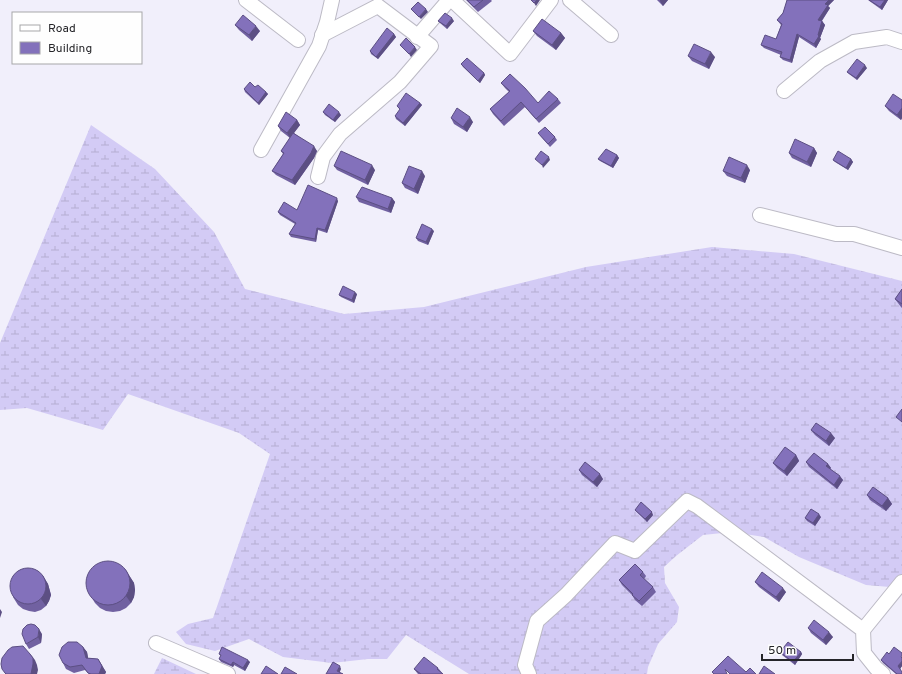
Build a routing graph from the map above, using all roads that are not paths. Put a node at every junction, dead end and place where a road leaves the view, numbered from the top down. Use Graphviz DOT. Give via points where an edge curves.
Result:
graph roads {
  1 [pos="246,0"];
  2 [pos="332,0"];
  3 [pos="449,0"];
  4 [pos="452,0"];
  5 [pos="551,0"];
  6 [pos="570,0"];
  7 [pos="322,35"];
  8 [pos="611,35"];
  9 [pos="417,37"];
  10 [pos="298,40"];
  11 [pos="902,42"];
  12 [pos="784,91"];
  13 [pos="261,150"];
  14 [pos="318,178"];
  15 [pos="760,215"];
  16 [pos="902,248"];
  17 [pos="902,582"];
  18 [pos="863,630"];
  19 [pos="156,643"];
  20 [pos="228,674"];
  21 [pos="529,674"];
  22 [pos="883,674"];
  1 -- 10 [label="street"];
  2 -- 7 [label="street"];
  3 -- 9 [label="street"];
  4 -- 5 [label="street" via="510,54"];
  6 -- 8 [label="street"];
  7 -- 9 [label="street" via="378,6"];
  7 -- 13 [label="street"];
  9 -- 14 [label="street" via="431,46 400,82 340,134 323,157"];
  11 -- 12 [label="street" via="887,37 854,42 820,61"];
  15 -- 16 [label="street" via="836,234 854,234"];
  17 -- 18 [label="street"];
  18 -- 21 [label="street" via="687,501 635,551 615,543 566,595 537,621 525,665"];
  18 -- 22 [label="street" via="864,653"];
  19 -- 20 [label="street"];
}
